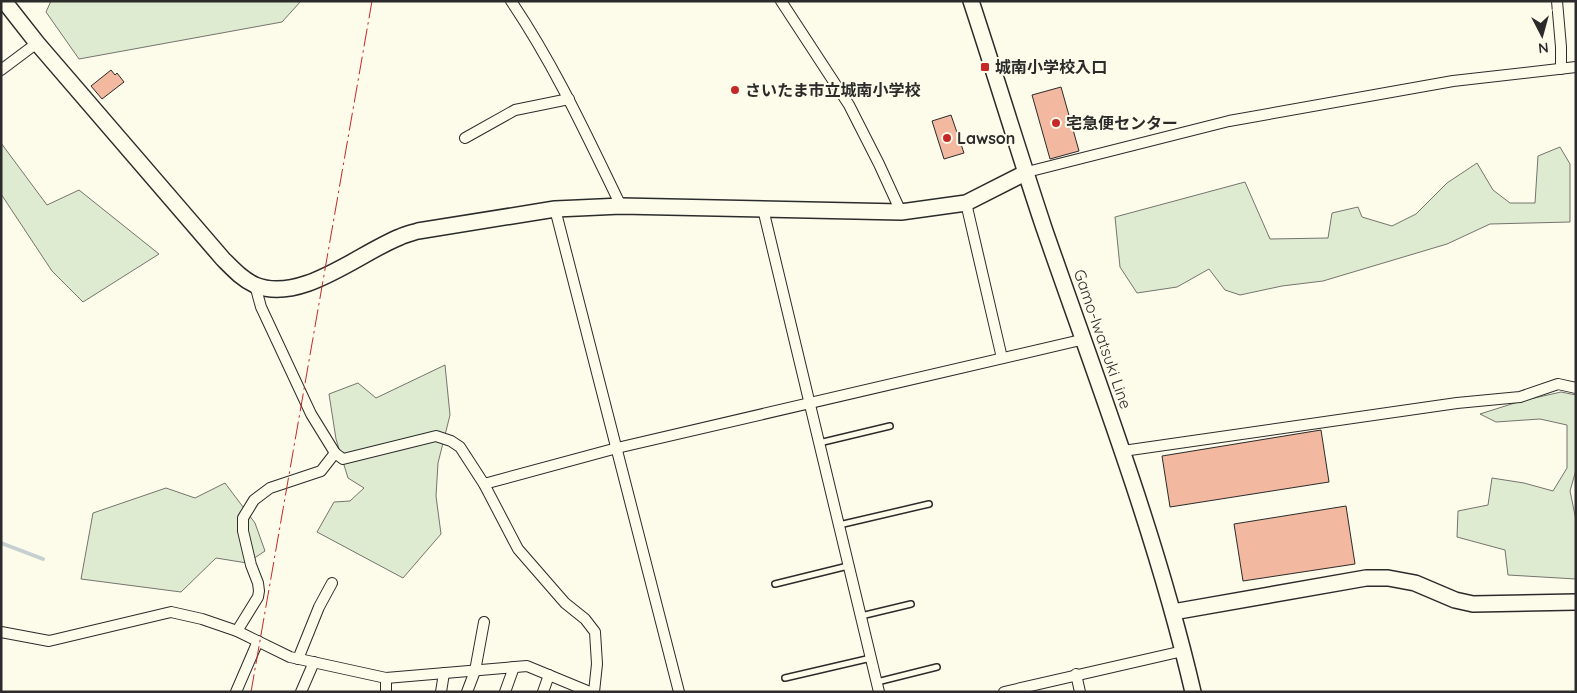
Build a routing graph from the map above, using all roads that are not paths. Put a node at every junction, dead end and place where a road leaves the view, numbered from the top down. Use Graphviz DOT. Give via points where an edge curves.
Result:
graph roads {
  1 [pos="4,1"];
  2 [pos="511,1"];
  3 [pos="780,1"];
  4 [pos="971,1"];
  5 [pos="1557,1"];
  6 [pos="37,42"];
  7 [pos="1576,67"];
  8 [pos="1561,69"];
  9 [pos="1,70"];
  10 [pos="569,99"];
  11 [pos="465,138"];
  12 [pos="1027,172"];
  13 [pos="966,204"];
  14 [pos="620,206"];
  15 [pos="555,209"];
  16 [pos="763,209"];
  17 [pos="902,212"];
  18 [pos="255,285"];
  19 [pos="1084,339"];
  20 [pos="1002,358"];
  21 [pos="1576,388"];
  22 [pos="809,404"];
  23 [pos="890,426"];
  24 [pos="819,443"];
  25 [pos="617,448"];
  26 [pos="1123,451"];
  27 [pos="335,453"];
  28 [pos="484,484"];
  29 [pos="929,504"];
  30 [pos="839,525"];
  31 [pos="849,566"];
  32 [pos="332,583"];
  33 [pos="775,584"];
  34 [pos="1576,602"];
  35 [pos="911,604"];
  36 [pos="1173,612"];
  37 [pos="861,616"];
  38 [pos="484,622"];
  39 [pos="237,631"];
  40 [pos="1,632"];
  41 [pos="258,641"];
  42 [pos="1183,651"];
  43 [pos="871,658"];
  44 [pos="298,659"];
  45 [pos="314,662"];
  46 [pos="514,667"];
  47 [pos="937,667"];
  48 [pos="475,671"];
  49 [pos="444,674"];
  50 [pos="1076,674"];
  51 [pos="549,675"];
  52 [pos="386,678"];
  53 [pos="785,678"];
  54 [pos="878,687"];
  55 [pos="236,692"];
  56 [pos="301,692"];
  57 [pos="386,692"];
  58 [pos="441,692"];
  59 [pos="467,692"];
  60 [pos="505,692"];
  61 [pos="543,692"];
  62 [pos="590,692"];
  63 [pos="594,692"];
  64 [pos="678,692"];
  65 [pos="1004,692"];
  66 [pos="1080,692"];
  67 [pos="1193,692"];
  1 -- 6 [label="street"];
  2 -- 10 [label="street" via="536,38"];
  3 -- 17 [label="street" via="849,105"];
  4 -- 12 [label="street, Gamo-Iwatsuki Line"];
  5 -- 8 [label="street"];
  6 -- 9 [label="street"];
  6 -- 18 [label="street" via="223,259"];
  7 -- 8 [label="street"];
  8 -- 12 [label="street" via="1403,89 1229,121"];
  10 -- 11 [label="street" via="515,110"];
  10 -- 14 [label="street"];
  12 -- 13 [label="street"];
  12 -- 19 [label="street, Gamo-Iwatsuki Line"];
  13 -- 17 [label="street"];
  13 -- 20 [label="street"];
  14 -- 15 [label="street"];
  14 -- 16 [label="street"];
  15 -- 18 [label="street" via="418,231 314,281 290,288 271,289"];
  15 -- 25 [label="street"];
  16 -- 17 [label="street"];
  16 -- 22 [label="street"];
  18 -- 27 [label="street" via="261,307 311,414"];
  19 -- 20 [label="street"];
  19 -- 26 [label="street, Gamo-Iwatsuki Line"];
  20 -- 22 [label="street"];
  21 -- 26 [label="street" via="1558,384 1520,398 1457,403"];
  22 -- 24 [label="street"];
  22 -- 25 [label="street"];
  23 -- 24 [label="lane"];
  24 -- 30 [label="street"];
  25 -- 28 [label="street"];
  25 -- 64 [label="street"];
  26 -- 36 [label="street, Gamo-Iwatsuki Line"];
  27 -- 28 [label="street" via="343,458 436,436 460,447"];
  27 -- 39 [label="street" via="321,471 270,488 254,500 243,518 243,531 259,591"];
  28 -- 63 [label="street" via="518,548 594,632 597,664"];
  29 -- 30 [label="lane"];
  30 -- 31 [label="street"];
  31 -- 33 [label="lane"];
  31 -- 37 [label="street"];
  32 -- 44 [label="street"];
  34 -- 36 [label="street" via="1473,604 1415,583 1366,578"];
  35 -- 37 [label="lane"];
  36 -- 42 [label="street, Gamo-Iwatsuki Line"];
  37 -- 43 [label="street"];
  38 -- 48 [label="street"];
  39 -- 40 [label="street" via="171,612 49,641"];
  39 -- 41 [label="street"];
  41 -- 44 [label="street"];
  41 -- 55 [label="street"];
  42 -- 50 [label="street"];
  42 -- 67 [label="street, Gamo-Iwatsuki Line"];
  43 -- 53 [label="lane"];
  43 -- 54 [label="street"];
  44 -- 45 [label="street"];
  45 -- 52 [label="street"];
  45 -- 56 [label="street"];
  46 -- 48 [label="street"];
  46 -- 51 [label="street" via="527,666"];
  46 -- 60 [label="street"];
  47 -- 54 [label="lane"];
  48 -- 49 [label="street"];
  48 -- 59 [label="street"];
  49 -- 52 [label="street"];
  49 -- 58 [label="street"];
  50 -- 65 [label="street"];
  50 -- 66 [label="street"];
  51 -- 61 [label="street"];
  51 -- 62 [label="street"];
  52 -- 57 [label="street"];
}
